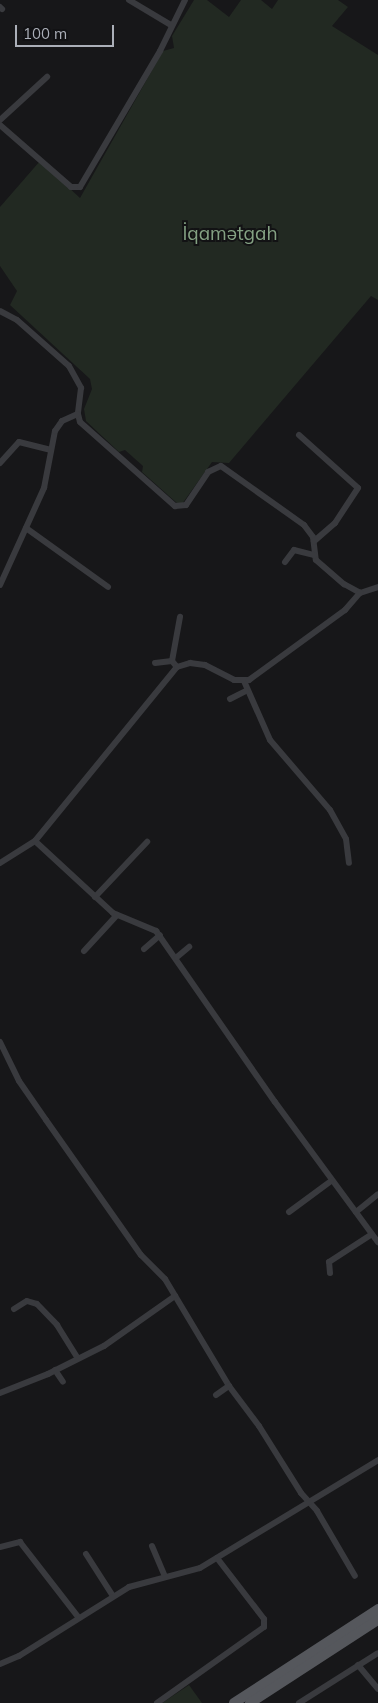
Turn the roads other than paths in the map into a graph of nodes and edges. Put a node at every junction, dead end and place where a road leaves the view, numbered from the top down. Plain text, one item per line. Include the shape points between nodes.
1 (129, 0) edge
2 (185, 0) edge
3 (171, 25) junction
4 (47, 77) dead end
5 (0, 120) edge
6 (0, 125) edge
7 (0, 311) edge
8 (78, 414) junction
9 (299, 435) dead end
10 (50, 450) junction
11 (0, 463) edge
12 (26, 528) junction
13 (314, 541) junction
14 (314, 555) junction
15 (285, 562) dead end
16 (0, 585) edge
17 (108, 587) dead end
18 (378, 587) edge
19 (360, 593) junction
20 (180, 617) dead end
21 (155, 663) dead end
22 (175, 664) junction
23 (244, 681) junction
24 (246, 691) junction
25 (230, 699) dead end
26 (36, 841) junction
27 (147, 842) dead end
28 (0, 854) edge
29 (1, 862) edge
30 (349, 863) dead end
31 (95, 897) junction
32 (117, 915) junction
33 (160, 936) junction
34 (189, 947) dead end
35 (144, 949) dead end
36 (84, 951) dead end
37 (177, 957) junction
38 (0, 1042) edge
39 (332, 1181) junction
40 (378, 1194) edge
41 (289, 1212) dead end
42 (356, 1212) junction
43 (372, 1234) junction
44 (378, 1242) edge
45 (330, 1273) dead end
46 (175, 1296) junction
47 (14, 1309) dead end
48 (77, 1357) junction
49 (55, 1370) junction
50 (63, 1382) dead end
51 (229, 1386) junction
52 (0, 1393) edge
53 (216, 1395) dead end
54 (378, 1460) edge
55 (309, 1502) junction
56 (152, 1546) dead end
57 (0, 1547) edge
58 (86, 1554) dead end
59 (217, 1558) junction
60 (165, 1576) junction
61 (355, 1576) dead end
62 (113, 1596) junction
63 (378, 1609) edge
64 (79, 1618) junction
65 (378, 1620) edge
66 (378, 1653) edge
67 (0, 1664) edge
68 (358, 1665) junction
69 (378, 1689) edge
70 (157, 1703) edge
71 (234, 1703) edge
72 (250, 1703) edge
73 (299, 1703) edge

1 - 3 street
2 - 3 street
3 - 6 street via 160,51 80,187 71,187
4 - 5 street
7 - 8 street via 17,320 73,371 81,393
8 - 10 street via 58,425
8 - 13 street via 80,422 94,436 175,506 186,505 208,472 221,466 304,525
9 - 13 street via 358,488 335,523
10 - 11 street via 19,442
10 - 12 street via 47,478
12 - 16 street
12 - 17 street
13 - 14 street
14 - 15 street via 294,550
14 - 19 street via 323,568
18 - 19 street
19 - 23 street via 345,610 294,649
20 - 22 street
21 - 22 street
22 - 23 street via 205,665 234,680
22 - 26 street
23 - 24 street
24 - 25 street
24 - 30 street via 270,740 330,810 346,839
26 - 29 street
26 - 31 street
27 - 31 street
28 - 29 street
31 - 32 street
32 - 33 street via 148,925
32 - 36 street
33 - 35 street
33 - 37 street
34 - 37 street
37 - 39 street
38 - 46 street via 30,1097 141,1255 162,1275
39 - 41 street
39 - 42 street
40 - 42 street
42 - 43 street
43 - 44 street
43 - 45 street via 329,1262
46 - 48 street via 104,1346
46 - 51 street
47 - 48 street via 27,1301 37,1304 57,1325
48 - 49 street
49 - 50 street
49 - 52 street
51 - 53 street
51 - 55 street
54 - 55 street
55 - 59 street
55 - 61 street
56 - 60 street
57 - 64 street via 20,1542
58 - 62 street
59 - 60 street via 193,1571
59 - 70 street via 264,1619 264,1627
60 - 62 street via 143,1580
62 - 64 street
63 - 71 main road
64 - 67 street
65 - 72 main road
66 - 68 street
68 - 69 street
68 - 73 street

